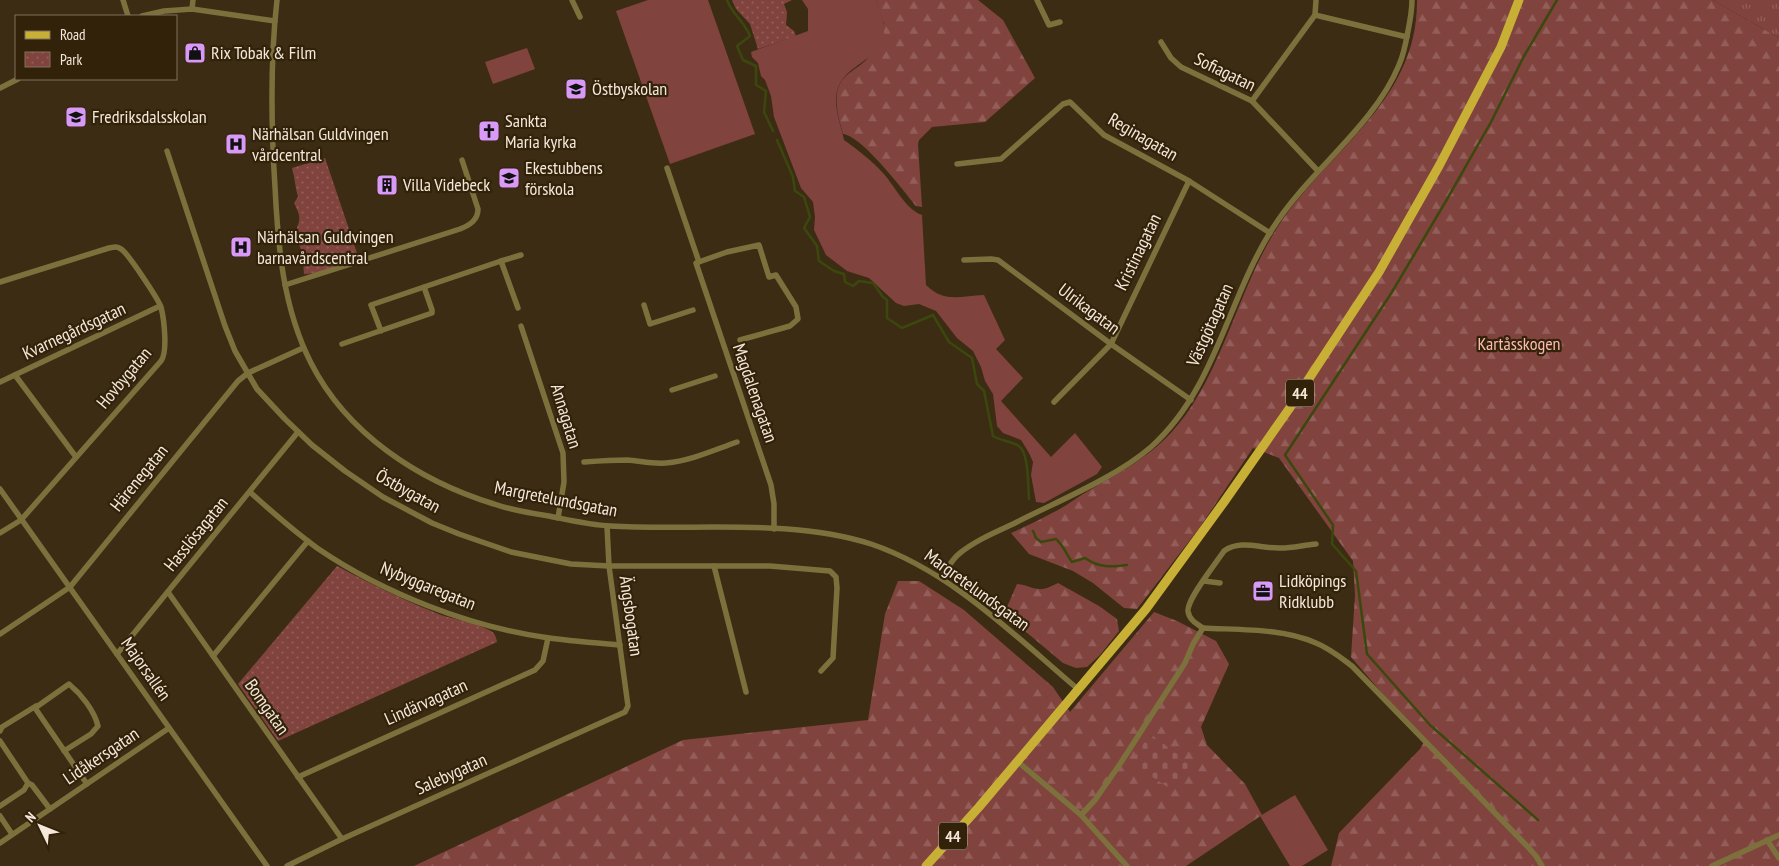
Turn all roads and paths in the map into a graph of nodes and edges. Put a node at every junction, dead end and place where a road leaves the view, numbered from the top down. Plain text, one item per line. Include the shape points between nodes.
1 (123, 0) edge
2 (193, 0) edge
3 (277, 0) edge
4 (572, 0) edge
5 (1037, 0) edge
6 (1316, 0) edge
7 (1412, 0) edge
8 (1519, 0) edge
9 (192, 9) junction
10 (128, 15) edge
11 (146, 15) edge
12 (1316, 15) junction
13 (580, 17) dead end
14 (275, 20) junction
15 (1060, 22) dead end
16 (1407, 37) junction
17 (1161, 42) dead end
18 (16, 80) edge
19 (0, 88) edge
20 (1252, 101) junction
21 (167, 150) dead end
22 (462, 160) dead end
23 (957, 164) dead end
24 (667, 168) dead end
25 (1318, 172) junction
26 (1189, 181) junction
27 (1270, 233) junction
28 (522, 255) dead end
29 (964, 260) dead end
30 (501, 262) junction
31 (699, 262) junction
32 (0, 282) edge
33 (285, 285) junction
34 (424, 287) junction
35 (644, 305) dead end
36 (160, 306) junction
37 (518, 308) dead end
38 (693, 310) dead end
39 (521, 326) dead end
40 (381, 331) junction
41 (740, 340) dead end
42 (342, 344) dead end
43 (1111, 344) junction
44 (303, 348) junction
45 (248, 373) junction
46 (15, 375) junction
47 (715, 376) dead end
48 (0, 382) edge
49 (672, 390) dead end
50 (1191, 400) junction
51 (1054, 402) dead end
52 (298, 432) junction
53 (737, 442) dead end
54 (76, 457) junction
55 (584, 462) dead end
56 (0, 489) edge
57 (250, 492) junction
58 (558, 518) junction
59 (21, 520) junction
60 (607, 526) junction
61 (774, 529) junction
62 (0, 533) edge
63 (308, 541) junction
64 (1316, 544) dead end
65 (609, 566) junction
66 (714, 566) junction
67 (941, 578) junction
68 (1204, 581) junction
69 (1220, 583) dead end
70 (70, 587) junction
71 (168, 592) junction
72 (1203, 628) junction
73 (0, 634) edge
74 (548, 638) junction
75 (620, 645) junction
76 (117, 654) junction
77 (213, 656) junction
78 (821, 671) dead end
79 (1079, 690) junction
80 (746, 692) dead end
81 (36, 706) junction
82 (627, 709) joint
83 (169, 728) junction
84 (0, 730) edge
85 (0, 741) edge
86 (64, 751) junction
87 (1017, 761) junction
88 (298, 777) junction
89 (28, 783) junction
90 (87, 784) junction
91 (0, 806) edge
92 (50, 809) junction
93 (1081, 815) junction
94 (0, 816) edge
95 (12, 834) junction
96 (1779, 835) edge
97 (342, 839) junction
98 (1767, 840) junction
99 (0, 842) edge
100 (1779, 858) edge
101 (267, 866) edge
102 (287, 866) edge
103 (926, 866) edge
104 (1126, 866) edge
105 (1542, 866) edge
106 (1712, 866) edge

1 - 10 street
2 - 9 street
3 - 14 street, Margretelundsgatan
4 - 13 street
5 - 15 street via 1049,25
6 - 12 street
7 - 16 street, Västgötagatan
8 - 79 main road, 44 via 1501,47 1379,272 1290,409 1202,533 1146,609
9 - 11 street
9 - 14 street
12 - 16 street
12 - 20 street
14 - 33 street, Margretelundsgatan via 272,131 278,239
16 - 25 street, Västgötagatan via 1400,64 1386,90
17 - 20 street, Sofiagatan via 1181,67
18 - 19 street
20 - 25 street, Sofiagatan
21 - 45 street, Östbygatan via 225,326
22 - 33 street via 478,209 472,223
23 - 26 street, Reginagatan via 1001,159 1063,104 1070,102 1104,135
24 - 31 street
25 - 27 street, Västgötagatan
26 - 27 street, Reginagatan
26 - 43 street, Kristinagatan
27 - 50 street, Västgötagatan
28 - 30 street
29 - 43 street, Ulrikagatan via 998,260
30 - 34 street
30 - 37 street
31 - 41 street via 759,245 770,277 776,275 796,308 798,319 790,326
31 - 61 street, Magdalenagatan via 696,263 697,269 771,485
32 - 36 street, Hovbygatan via 117,247 125,252
33 - 44 street, Margretelundsgatan
34 - 40 street via 432,313
34 - 40 street via 371,305
35 - 38 street via 650,324
36 - 46 street, Kvarnegårdsgatan
36 - 54 street, Hovbygatan via 163,359
39 - 58 street, Annagatan via 563,453 564,482
40 - 42 street
43 - 50 street, Ulrikagatan
43 - 51 street, Kristinagatan
44 - 45 street, Härenegatan
44 - 58 street, Margretelundsgatan via 319,379 340,408 397,458 459,492 494,504
45 - 52 street, Östbygatan via 266,399
45 - 70 street, Härenegatan via 234,385
46 - 48 street, Kvarnegårdsgatan
46 - 54 street
47 - 49 street
50 - 67 street, Västgötagatan via 1158,440 1130,463 981,539 960,553
52 - 57 street, Hasslösagatan
52 - 65 street, Östbygatan via 363,484 432,523 511,552 571,564
53 - 55 street via 672,462
54 - 59 street, Hovbygatan
56 - 59 street, Majorsallén
57 - 63 street, Nybyggaregatan
57 - 71 street, Hasslösagatan
58 - 60 street, Margretelundsgatan
59 - 62 street, Hovbygatan
59 - 70 street, Majorsallén
60 - 61 street, Margretelundsgatan
60 - 65 street, Ängsbogatan
61 - 67 street, Margretelundsgatan via 817,531 852,538 911,560
63 - 74 street, Nybyggaregatan via 366,577 420,602 481,624
63 - 77 street
64 - 68 street via 1281,548 1231,546
65 - 66 street, Östbygatan
65 - 75 street, Ängsbogatan
66 - 78 street, Östbygatan via 770,566 834,574 837,582 833,658
66 - 80 street
67 - 79 street, Margretelundsgatan via 997,620
68 - 69 street
68 - 72 street via 1190,600 1188,610 1194,622
70 - 73 street, Härenegatan
70 - 76 street, Majorsallén
71 - 76 street, Hasslösagatan
71 - 77 street, Bomgatan
72 - 93 street via 1185,663 1130,748
72 - 105 street via 1253,630 1290,636 1315,642 1333,652 1381,694 1532,851
74 - 75 street, Nybyggaregatan
74 - 88 street, Lindärvagatan via 543,661 535,670
75 - 82 street, Ängsbogatan
76 - 83 street, Majorsallén
77 - 88 street, Bomgatan
79 - 87 main road, 44
81 - 84 street
81 - 86 street
81 - 86 street via 69,684 80,694 97,721 98,726 91,734
82 - 97 street, Salebygatan
83 - 90 street, Lidåkersgatan
83 - 101 street, Majorsallén
85 - 89 street
86 - 90 street
87 - 93 street
87 - 103 main road, 44
88 - 97 street, Bomgatan
89 - 91 street via 24,790
89 - 92 street
90 - 92 street, Lidåkersgatan
92 - 95 street, Lidåkersgatan
93 - 104 street
94 - 95 street
95 - 99 street, Lidåkersgatan
96 - 98 street
97 - 102 street, Salebygatan
98 - 100 street
98 - 106 street

